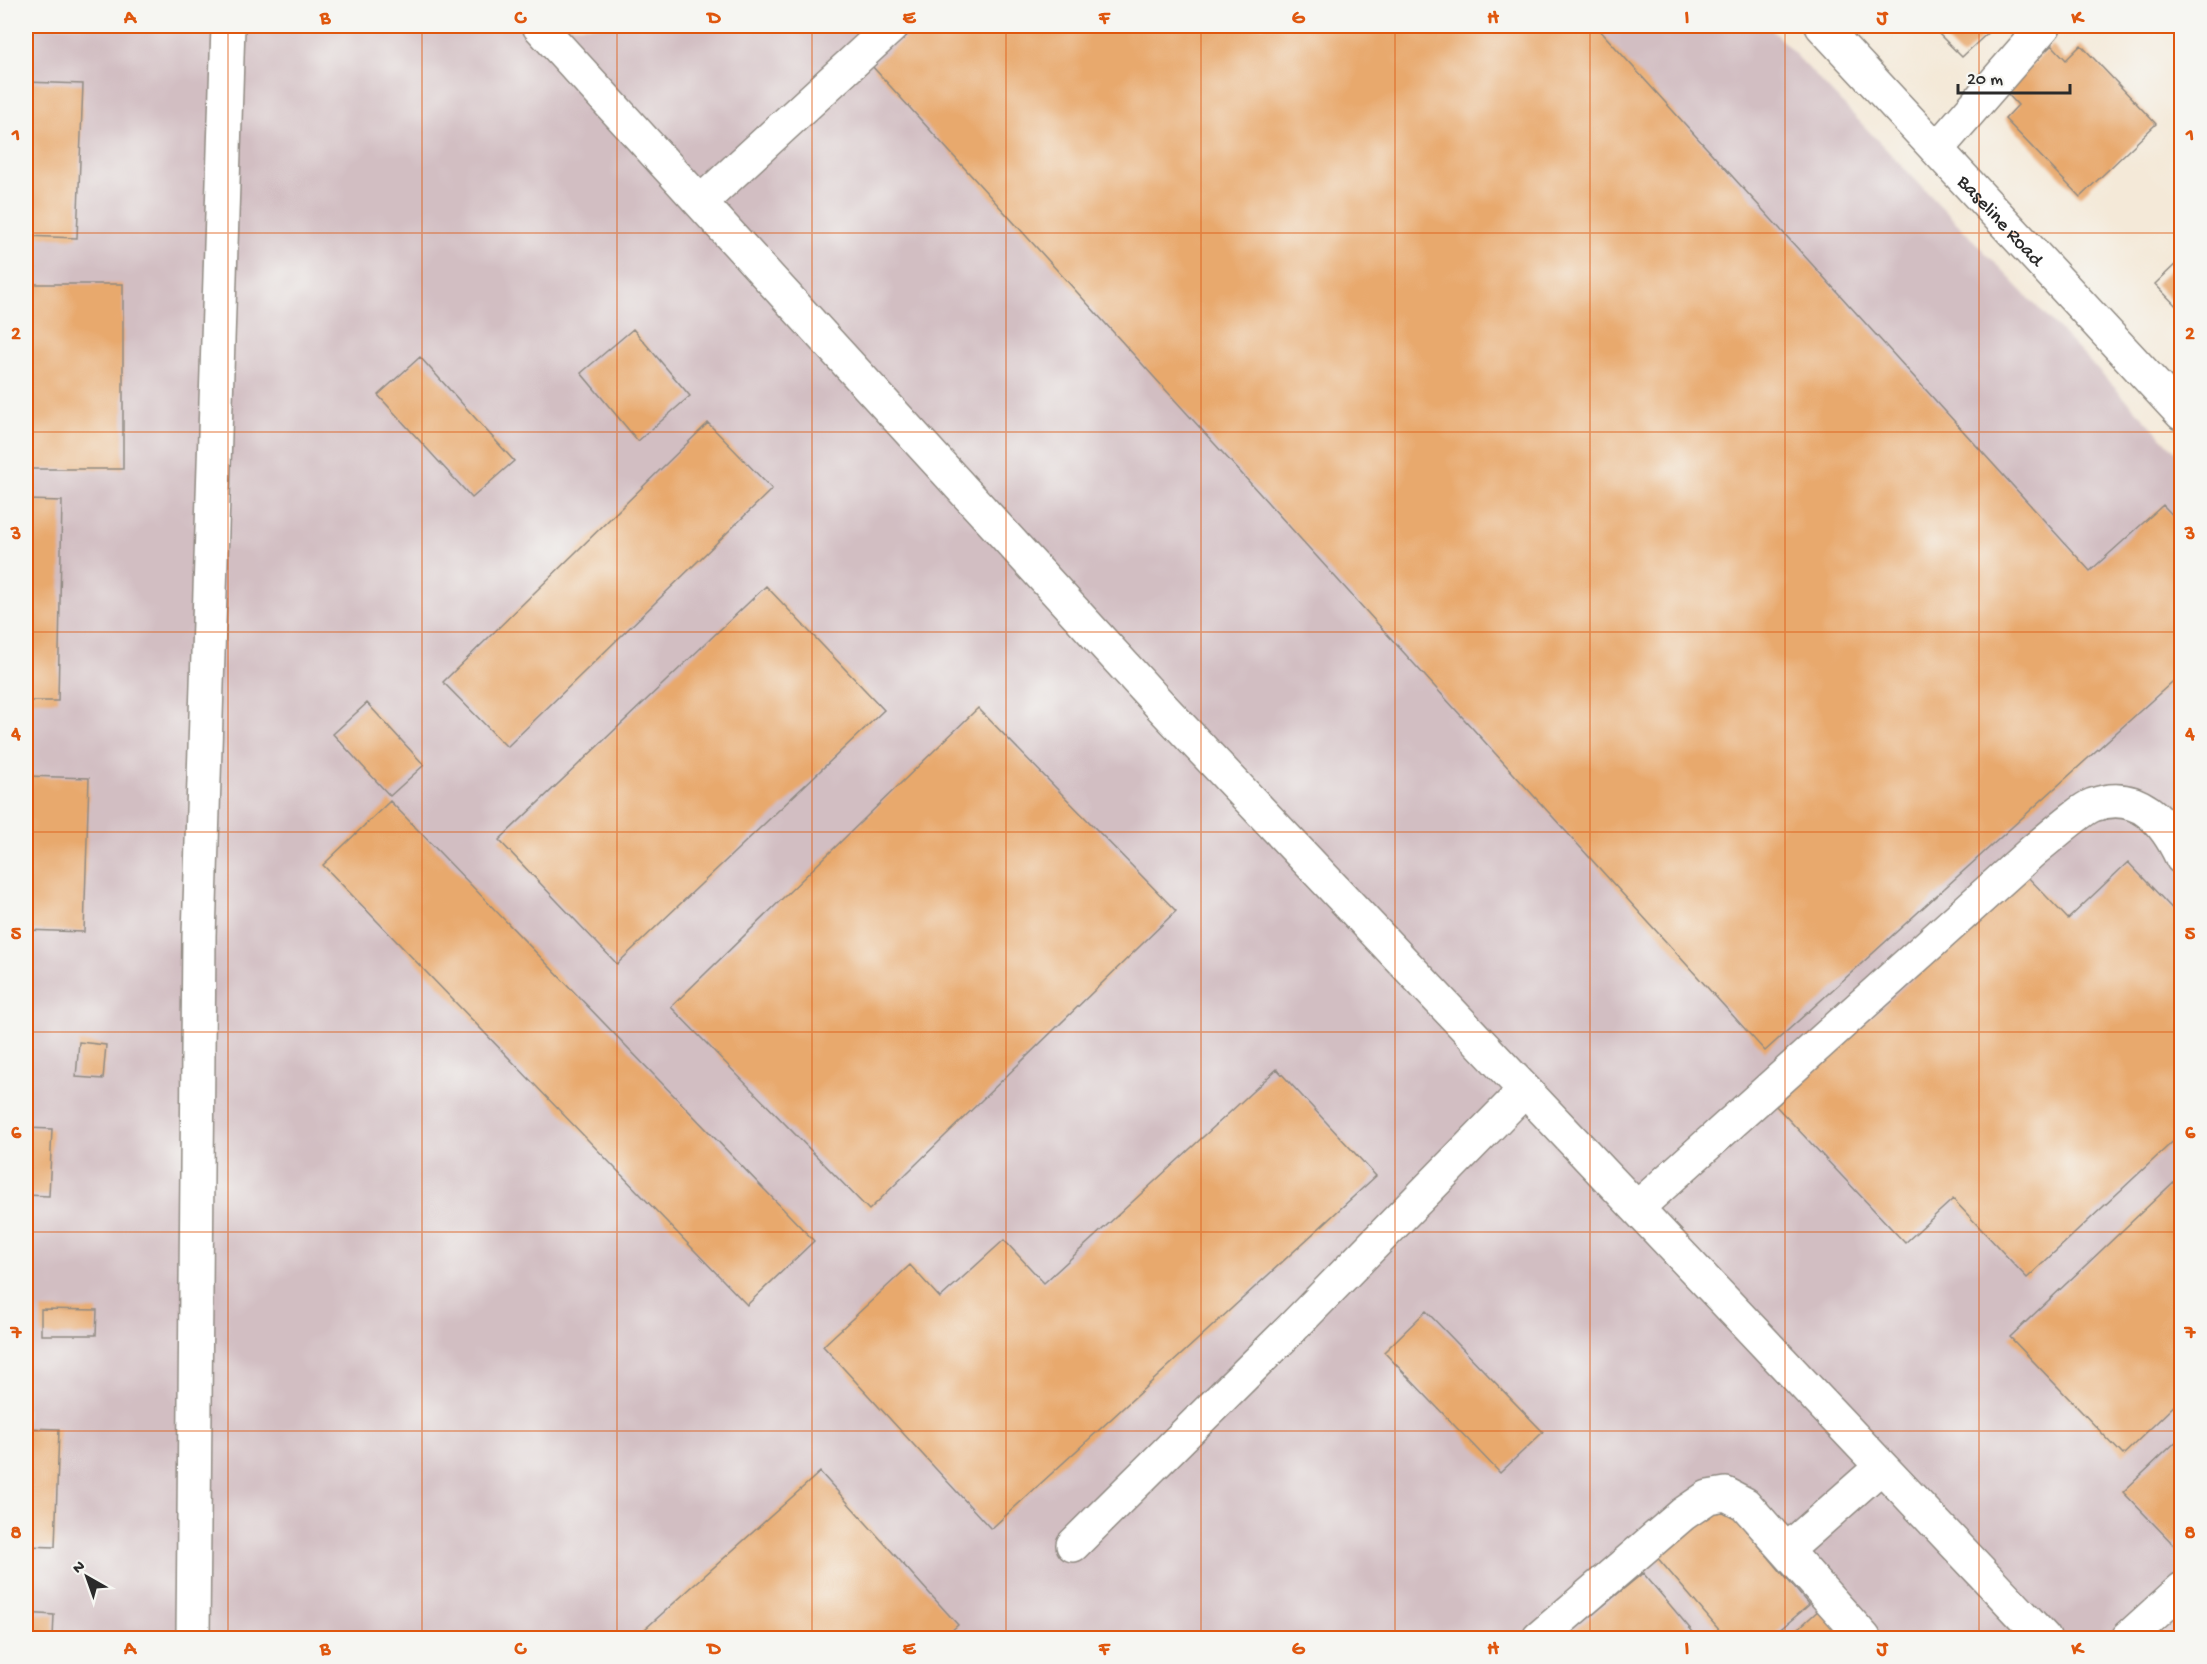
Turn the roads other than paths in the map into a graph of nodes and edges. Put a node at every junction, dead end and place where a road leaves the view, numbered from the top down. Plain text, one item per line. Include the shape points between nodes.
1 (228, 26) edge
2 (539, 26) edge
3 (892, 26) edge
4 (1822, 26) edge
5 (2044, 26) edge
6 (1936, 149) junction
7 (701, 202) junction
8 (2181, 414) edge
9 (2181, 858) edge
10 (1525, 1090) junction
11 (1637, 1208) junction
12 (1881, 1467) junction
13 (1073, 1545) dead end
14 (1787, 1550) junction
15 (2181, 1589) edge
16 (193, 1638) edge
17 (1539, 1638) edge
18 (1864, 1638) edge
19 (2044, 1638) edge
20 (2128, 1638) edge

1 - 16 street via 199,936
2 - 7 street
3 - 7 street
4 - 6 street, Baseline Road
5 - 6 street
6 - 8 street, Baseline Road
7 - 10 street via 1160,705
9 - 11 street via 2173,839 2149,810 2122,800 2092,805 2034,850
10 - 11 street
10 - 13 street
11 - 12 street
12 - 14 street
12 - 19 street
14 - 17 street via 1745,1504 1726,1494 1708,1497
14 - 18 street
15 - 20 street

